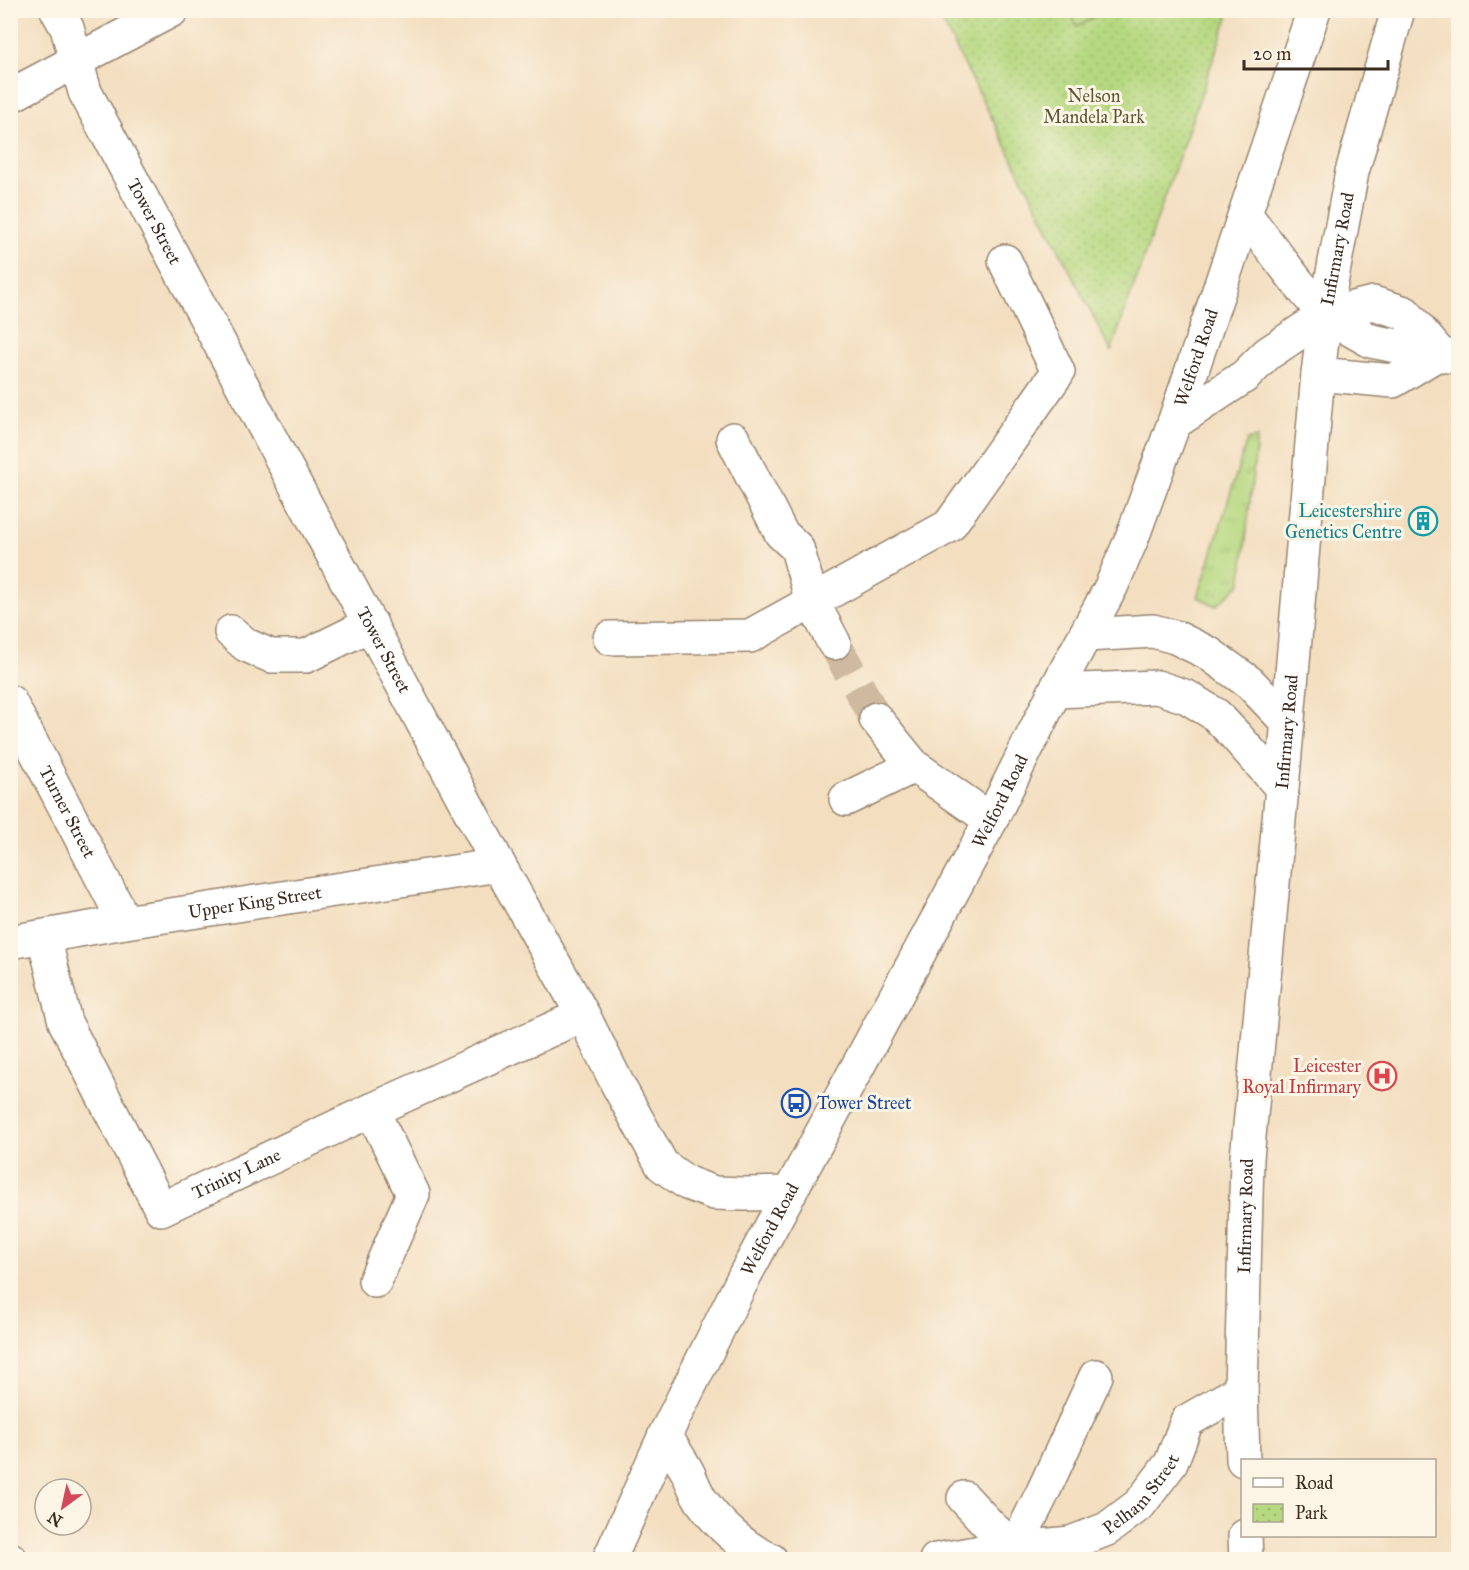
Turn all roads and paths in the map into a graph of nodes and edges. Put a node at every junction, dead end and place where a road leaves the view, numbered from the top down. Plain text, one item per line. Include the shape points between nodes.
1 (57, 10) edge
2 (172, 10) edge
3 (1314, 10) edge
4 (1398, 10) edge
5 (76, 62) junction
6 (10, 96) edge
7 (1245, 214) junction
8 (1005, 261) dead end
9 (1325, 315) junction
10 (1449, 356) edge
11 (1318, 374) junction
12 (1174, 423) junction
13 (733, 439) dead end
14 (812, 601) junction
15 (371, 624) junction
16 (231, 632) dead end
17 (1086, 634) junction
18 (610, 638) dead end
19 (834, 643) tunnel mouth
20 (1055, 691) junction
21 (10, 702) edge
22 (876, 719) tunnel mouth
23 (1288, 723) junction
24 (914, 766) junction
25 (1282, 788) junction
26 (846, 799) dead end
27 (991, 820) junction
28 (499, 865) junction
29 (125, 922) junction
30 (44, 937) junction
31 (10, 942) edge
32 (583, 1016) junction
33 (372, 1110) junction
34 (790, 1193) junction
35 (375, 1281) dead end
36 (1096, 1376) dead end
37 (1241, 1390) junction
38 (665, 1435) junction
39 (1243, 1459) edge
40 (964, 1498) dead end
41 (1245, 1537) edge
42 (1015, 1548) junction
43 (609, 1560) edge
44 (771, 1560) edge
45 (936, 1560) edge
46 (1246, 1560) edge

1 - 5 street, Tower Street
2 - 5 street
3 - 7 street, Welford Road
4 - 9 street, Infirmary Road via 1352,172
5 - 6 street
5 - 15 street, Tower Street via 85,92
7 - 9 street
7 - 12 street, Welford Road
8 - 14 street via 1058,372 949,526
9 - 10 street via 1371,341
9 - 11 street, Infirmary Road
9 - 12 street via 1267,354 1245,376
10 - 11 street via 1393,381
11 - 23 street, Infirmary Road
12 - 17 street, Welford Road via 1132,538
13 - 14 street via 781,533 797,548
14 - 18 street via 750,636
14 - 19 street
15 - 16 street via 306,656 271,656 246,645
15 - 28 street, Tower Street
17 - 20 street, Welford Road
17 - 23 street via 1153,631 1175,637 1209,653 1250,683
20 - 25 street via 1157,687 1187,697 1216,715
20 - 27 street, Welford Road
21 - 29 street, Turner Street
22 - 24 street
23 - 25 street, Infirmary Road
24 - 26 street
24 - 27 street
25 - 37 street, Infirmary Road via 1247,1158
27 - 34 street, Welford Road
28 - 29 street, Upper King Street
28 - 32 street, Tower Street
29 - 30 street, Upper King Street
30 - 31 street, Upper King Street
30 - 33 street, Trinity Lane via 64,1022 161,1209
32 - 33 street, Trinity Lane
32 - 34 street, Tower Street via 662,1165 687,1183 714,1193
33 - 35 street via 413,1194
34 - 38 street, Welford Road
36 - 42 street
37 - 39 street, Infirmary Road
37 - 42 street, Pelham Street via 1187,1421 1170,1463 1140,1504 1107,1529 1071,1543
38 - 43 street, Welford Road
38 - 44 street via 701,1500 719,1522
40 - 42 street
41 - 46 street
42 - 45 street, Pelham Street

